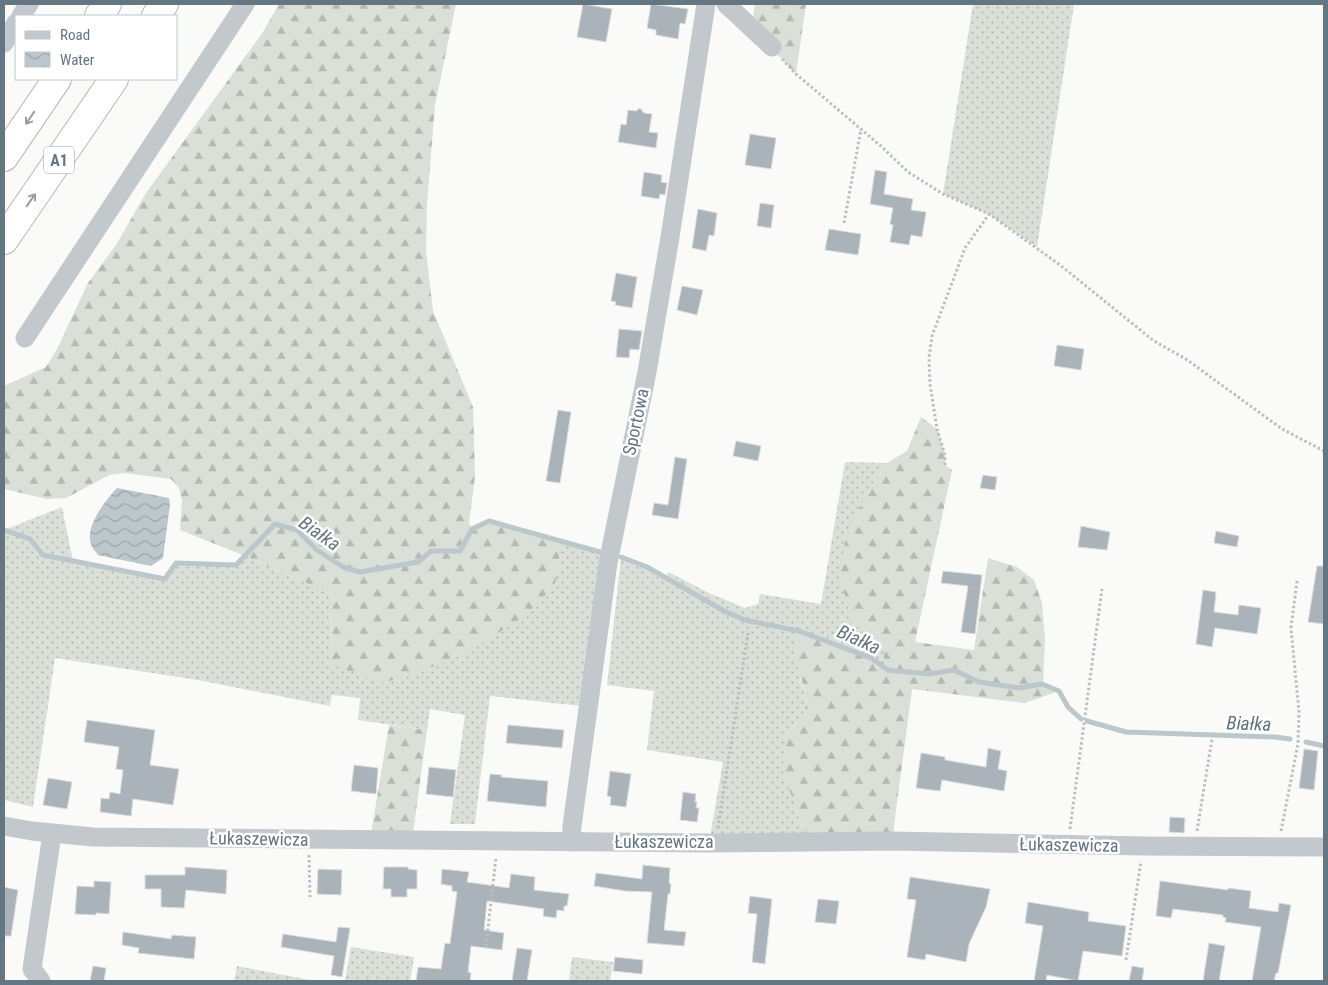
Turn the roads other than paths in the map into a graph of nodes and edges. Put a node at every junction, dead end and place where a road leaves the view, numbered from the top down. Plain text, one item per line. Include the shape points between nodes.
1 (29, 4) edge
2 (107, 4) edge
3 (164, 4) edge
4 (245, 4) edge
5 (706, 4) edge
6 (726, 4) edge
7 (22, 15) edge
8 (100, 15) edge
9 (155, 15) edge
10 (15, 25) edge
11 (4, 43) edge
12 (772, 47) road end
13 (56, 80) edge
14 (113, 80) edge
15 (4, 157) edge
16 (4, 240) edge
17 (25, 338) dead end
18 (4, 826) edge
19 (52, 834) junction
20 (571, 842) junction
21 (1324, 847) edge
22 (41, 981) edge

1 - 7 street
2 - 8 highway
3 - 9 highway
4 - 17 street
5 - 20 street, Sportowa via 650,353 608,563
6 - 12 street
10 - 11 street
13 -> 15 highway
16 -> 14 highway, A1
18 - 19 street, Łukaszewicza
19 - 20 street, Łukaszewicza
19 - 22 street via 32,970
20 - 21 street, Łukaszewicza

